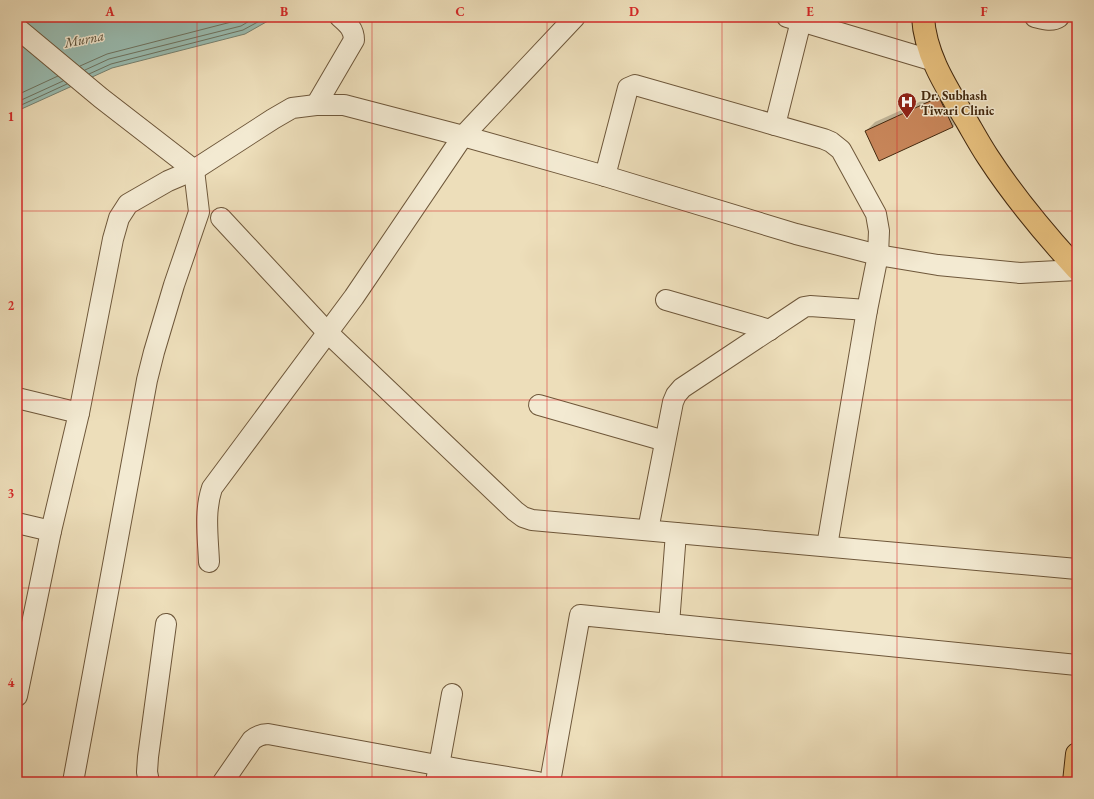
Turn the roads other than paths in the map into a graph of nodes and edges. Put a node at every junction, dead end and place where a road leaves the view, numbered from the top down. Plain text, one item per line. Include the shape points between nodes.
1 (340, 17) edge
2 (574, 17) edge
3 (923, 17) edge
4 (1035, 17) edge
5 (1059, 17) edge
6 (794, 19) edge
7 (17, 28) edge
8 (934, 61) junction
9 (316, 104) junction
10 (775, 125) junction
11 (463, 136) junction
12 (194, 170) junction
13 (605, 176) junction
14 (221, 218) dead end
15 (878, 255) junction
16 (1077, 269) edge
17 (666, 300) dead end
18 (867, 310) junction
19 (770, 330) junction
20 (327, 332) junction
21 (17, 398) edge
22 (539, 405) dead end
23 (79, 413) junction
24 (665, 441) junction
25 (17, 523) edge
26 (648, 530) junction
27 (51, 531) junction
28 (676, 533) junction
29 (828, 546) junction
30 (209, 562) dead end
31 (1077, 569) edge
32 (166, 624) dead end
33 (669, 624) junction
34 (22, 646) edge
35 (1077, 665) edge
36 (452, 694) dead end
37 (17, 696) edge
38 (1077, 754) edge
39 (437, 774) edge
40 (73, 782) edge
41 (149, 782) edge
42 (223, 782) edge
43 (538, 782) edge
44 (550, 782) edge
45 (1074, 782) edge

1 - 9 street via 352,29 354,40
2 - 11 street
3 - 8 main road via 924,32
4 - 5 street via 1047,20
6 - 8 street
6 - 10 street
7 - 12 street via 101,98
8 - 16 main road via 949,92 987,156 1046,236
9 - 11 street via 344,105
9 - 12 street via 292,108
10 - 13 street via 635,85 631,86 628,88
10 - 15 street via 824,138 841,150 876,214 879,231
11 - 13 street
11 - 20 street
12 - 23 street via 168,181 128,204 119,218
12 - 40 street via 198,212 147,380
13 - 15 street via 796,234
14 - 20 street
15 - 16 street via 938,265 1020,273
15 - 18 street
17 - 19 street
18 - 19 street via 804,307
18 - 29 street
19 - 24 street via 682,388 673,402
20 - 26 street via 523,517 532,520
20 - 30 street via 212,488 207,510
21 - 23 street
22 - 24 street
23 - 27 street
24 - 26 street
25 - 27 street
26 - 28 street
27 - 34 street
28 - 29 street
28 - 33 street
29 - 31 street
32 - 41 street via 148,757
33 - 35 street
33 - 44 street via 580,615
34 - 37 street
36 - 39 street
38 - 45 main road
39 - 42 street via 262,734 252,740
39 - 43 street

